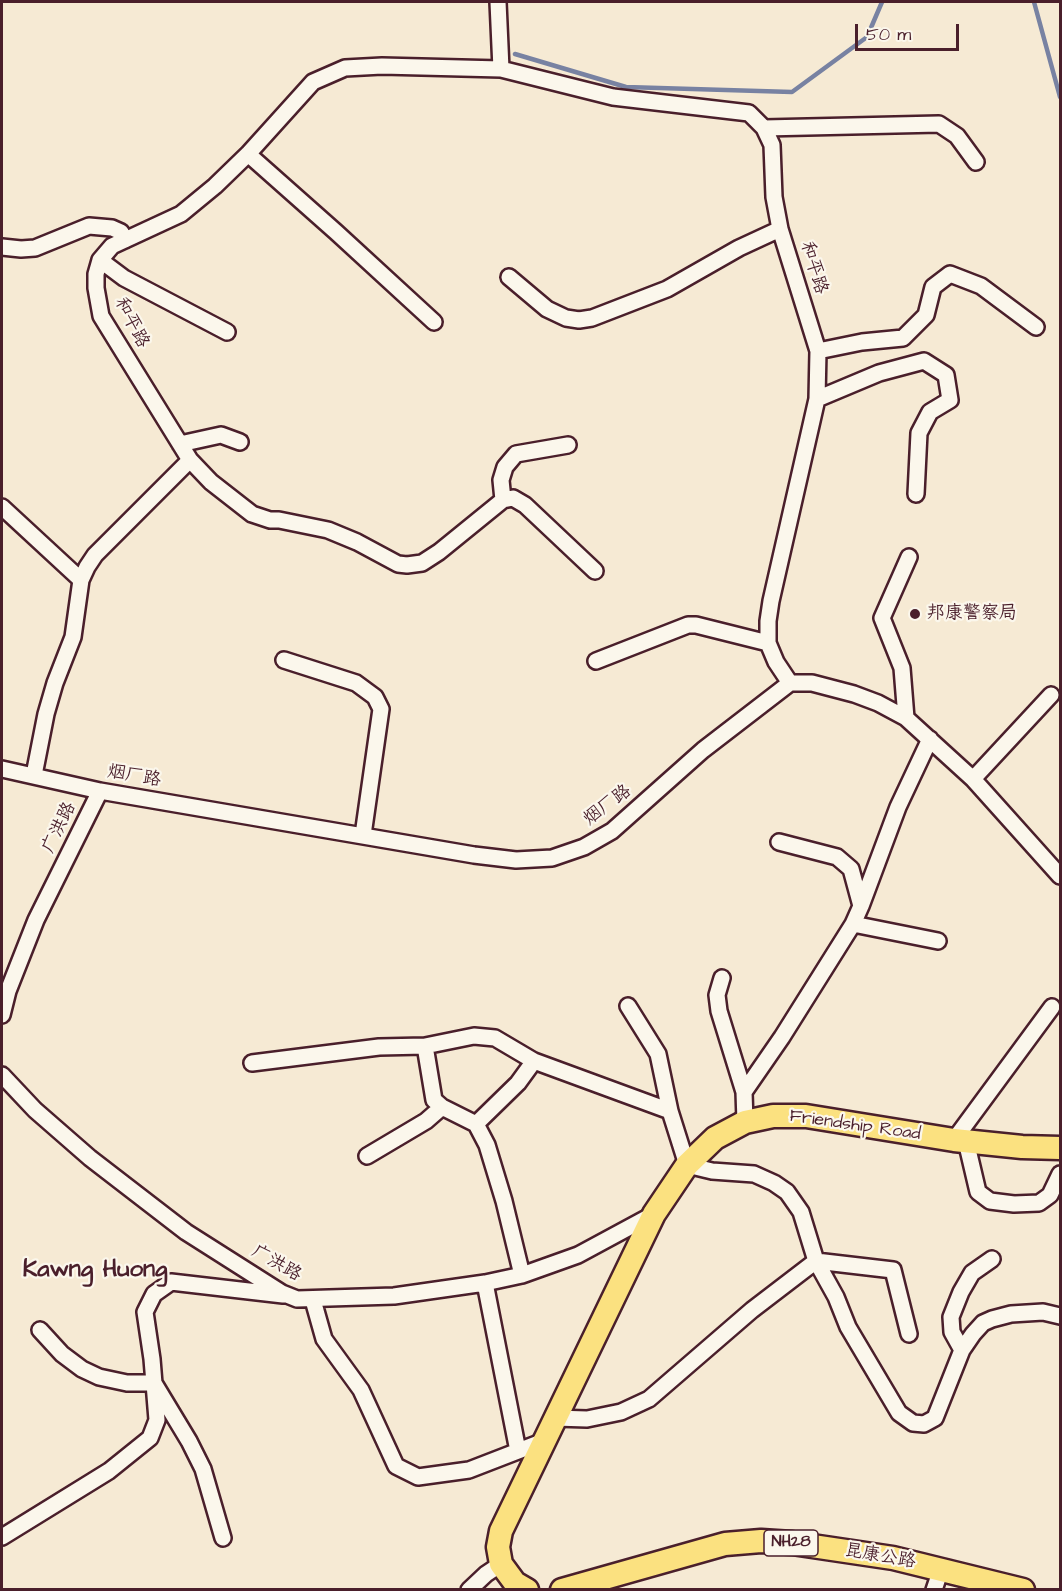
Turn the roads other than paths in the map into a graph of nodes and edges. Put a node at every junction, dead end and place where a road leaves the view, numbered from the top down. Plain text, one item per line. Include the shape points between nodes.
1 (498, 2) edge
2 (501, 69) junction
3 (764, 128) junction
4 (248, 154) junction
5 (976, 162) dead end
6 (780, 229) junction
7 (125, 240) junction
8 (2, 247) edge
9 (100, 260) junction
10 (509, 277) dead end
11 (434, 322) dead end
12 (1036, 327) dead end
13 (227, 332) dead end
14 (818, 351) junction
15 (817, 399) junction
16 (240, 442) dead end
17 (180, 444) junction
18 (568, 445) dead end
19 (190, 460) junction
20 (915, 494) dead end
21 (503, 500) junction
22 (2, 507) edge
23 (909, 557) dead end
24 (595, 571) dead end
25 (81, 580) junction
26 (768, 643) junction
27 (284, 660) dead end
28 (596, 661) dead end
29 (790, 683) junction
30 (1051, 695) dead end
31 (906, 718) junction
32 (930, 739) junction
33 (2, 769) edge
34 (34, 775) junction
35 (973, 779) junction
36 (100, 791) junction
37 (363, 835) junction
38 (779, 842) dead end
39 (1060, 876) edge
40 (861, 906) junction
41 (853, 924) junction
42 (938, 941) dead end
43 (722, 978) dead end
44 (628, 1006) dead end
45 (1052, 1007) dead end
46 (2, 1015) edge
47 (425, 1046) junction
48 (534, 1061) junction
49 (252, 1062) dead end
50 (2, 1075) edge
51 (744, 1092) junction
52 (442, 1107) junction
53 (670, 1111) junction
54 (746, 1122) junction
55 (476, 1124) junction
56 (960, 1141) junction
57 (1060, 1148) edge
58 (368, 1156) dead end
59 (687, 1165) junction
60 (1060, 1174) edge
61 (654, 1214) junction
62 (992, 1259) dead end
63 (816, 1261) junction
64 (522, 1275) junction
65 (485, 1283) junction
66 (289, 1296) junction
67 (313, 1300) junction
68 (1060, 1316) edge
69 (40, 1330) dead end
70 (909, 1334) dead end
71 (962, 1350) junction
72 (154, 1383) junction
73 (555, 1418) junction
74 (544, 1441) junction
75 (518, 1451) junction
76 (2, 1537) edge
77 (222, 1538) dead end
78 (501, 1564) junction
79 (938, 1579) edge
80 (469, 1590) edge
81 (526, 1590) edge
82 (562, 1590) edge
83 (1023, 1590) edge

1 - 2 street
2 - 3 street via 613,97 749,113
2 - 4 street via 345,68 313,82
3 - 5 street via 939,124 957,136
3 - 6 street, 和平路 via 772,145
4 - 7 street via 181,214
4 - 11 street
6 - 10 street via 738,248 668,289 592,318 566,318 547,309
6 - 14 street, 和平路
7 - 8 street via 121,232 112,228 89,226 35,248
7 - 9 street via 112,246
9 - 13 street via 124,278
9 - 17 street, 和平路 via 96,288 101,316
12 - 14 street via 981,286 950,274 933,287 926,315 903,338
14 - 15 street, 和平路
15 - 20 street via 879,373 924,361 946,375 950,400 930,412 919,433
15 - 26 street, 和平路 via 771,601
16 - 17 street via 221,435
17 - 19 street, 和平路
18 - 21 street via 516,454 505,467 501,480
19 - 21 street, 和平路 via 252,514 328,530 398,564 422,563
19 - 25 street via 95,555
21 - 24 street via 513,498 525,505
22 - 25 street
23 - 31 street via 882,618 902,668
25 - 34 street via 73,637 46,714
26 - 28 street via 688,625
26 - 29 street, 和平路
27 - 37 street via 356,683 375,697 381,708
29 - 31 street via 835,687
29 - 37 street, 烟厂路 via 703,750 612,831 584,847 552,858 516,860
30 - 35 street
31 - 32 street
32 - 35 street
32 - 40 street via 898,807
33 - 34 street, 烟厂路
34 - 36 street, 烟厂路
35 - 39 street
36 - 37 street, 烟厂路
36 - 46 street, 广洪路 via 36,920
38 - 40 street via 837,857 851,869
40 - 41 street
41 - 42 street
41 - 51 street
43 - 51 street via 717,995 719,1011
44 - 53 street via 658,1054
45 - 56 street
47 - 48 street via 474,1036 495,1038
47 - 49 street via 379,1047
47 - 52 street via 434,1100
48 - 53 street
48 - 55 street via 518,1083
50 - 66 street, 广洪路 via 90,1158 177,1225
51 - 54 street
52 - 55 street
52 - 58 street via 426,1122
53 - 59 street
54 - 56 highway, Friendship Road via 773,1116 806,1116
54 - 59 highway, Friendship Road via 715,1138
55 - 64 street via 487,1145
56 - 57 highway, Friendship Road
56 - 60 street via 978,1192 990,1200 1039,1203 1050,1194
59 - 61 highway, Friendship Road
59 - 63 street via 754,1174 787,1192 801,1212
61 - 64 street, 广洪路 via 578,1255
61 - 73 highway
62 - 71 street via 972,1273 951,1317 952,1332
63 - 70 street via 893,1270
63 - 71 street via 848,1327 899,1413 913,1423 924,1424 935,1418
63 - 73 street via 649,1399 621,1412 587,1419
64 - 65 street, 广洪路
65 - 67 street, 广洪路 via 394,1296
65 - 75 street
66 - 67 street, 广洪路
66 - 72 street via 171,1282 154,1294 146,1312
67 - 75 street via 324,1339 361,1390 396,1466 418,1477 469,1470
68 - 71 street via 1043,1312 992,1318 983,1323
69 - 72 street via 62,1354 99,1377 126,1383
72 - 76 street via 157,1420 150,1438 109,1472
72 - 77 street via 203,1469
73 - 74 highway
74 - 75 street
74 - 78 highway via 501,1531
78 - 80 street
78 - 81 highway via 515,1583
79 - 82 highway, 昆康公路 / NH28 via 860,1552 761,1541 725,1544
79 - 83 highway, 昆康公路 / NH28

